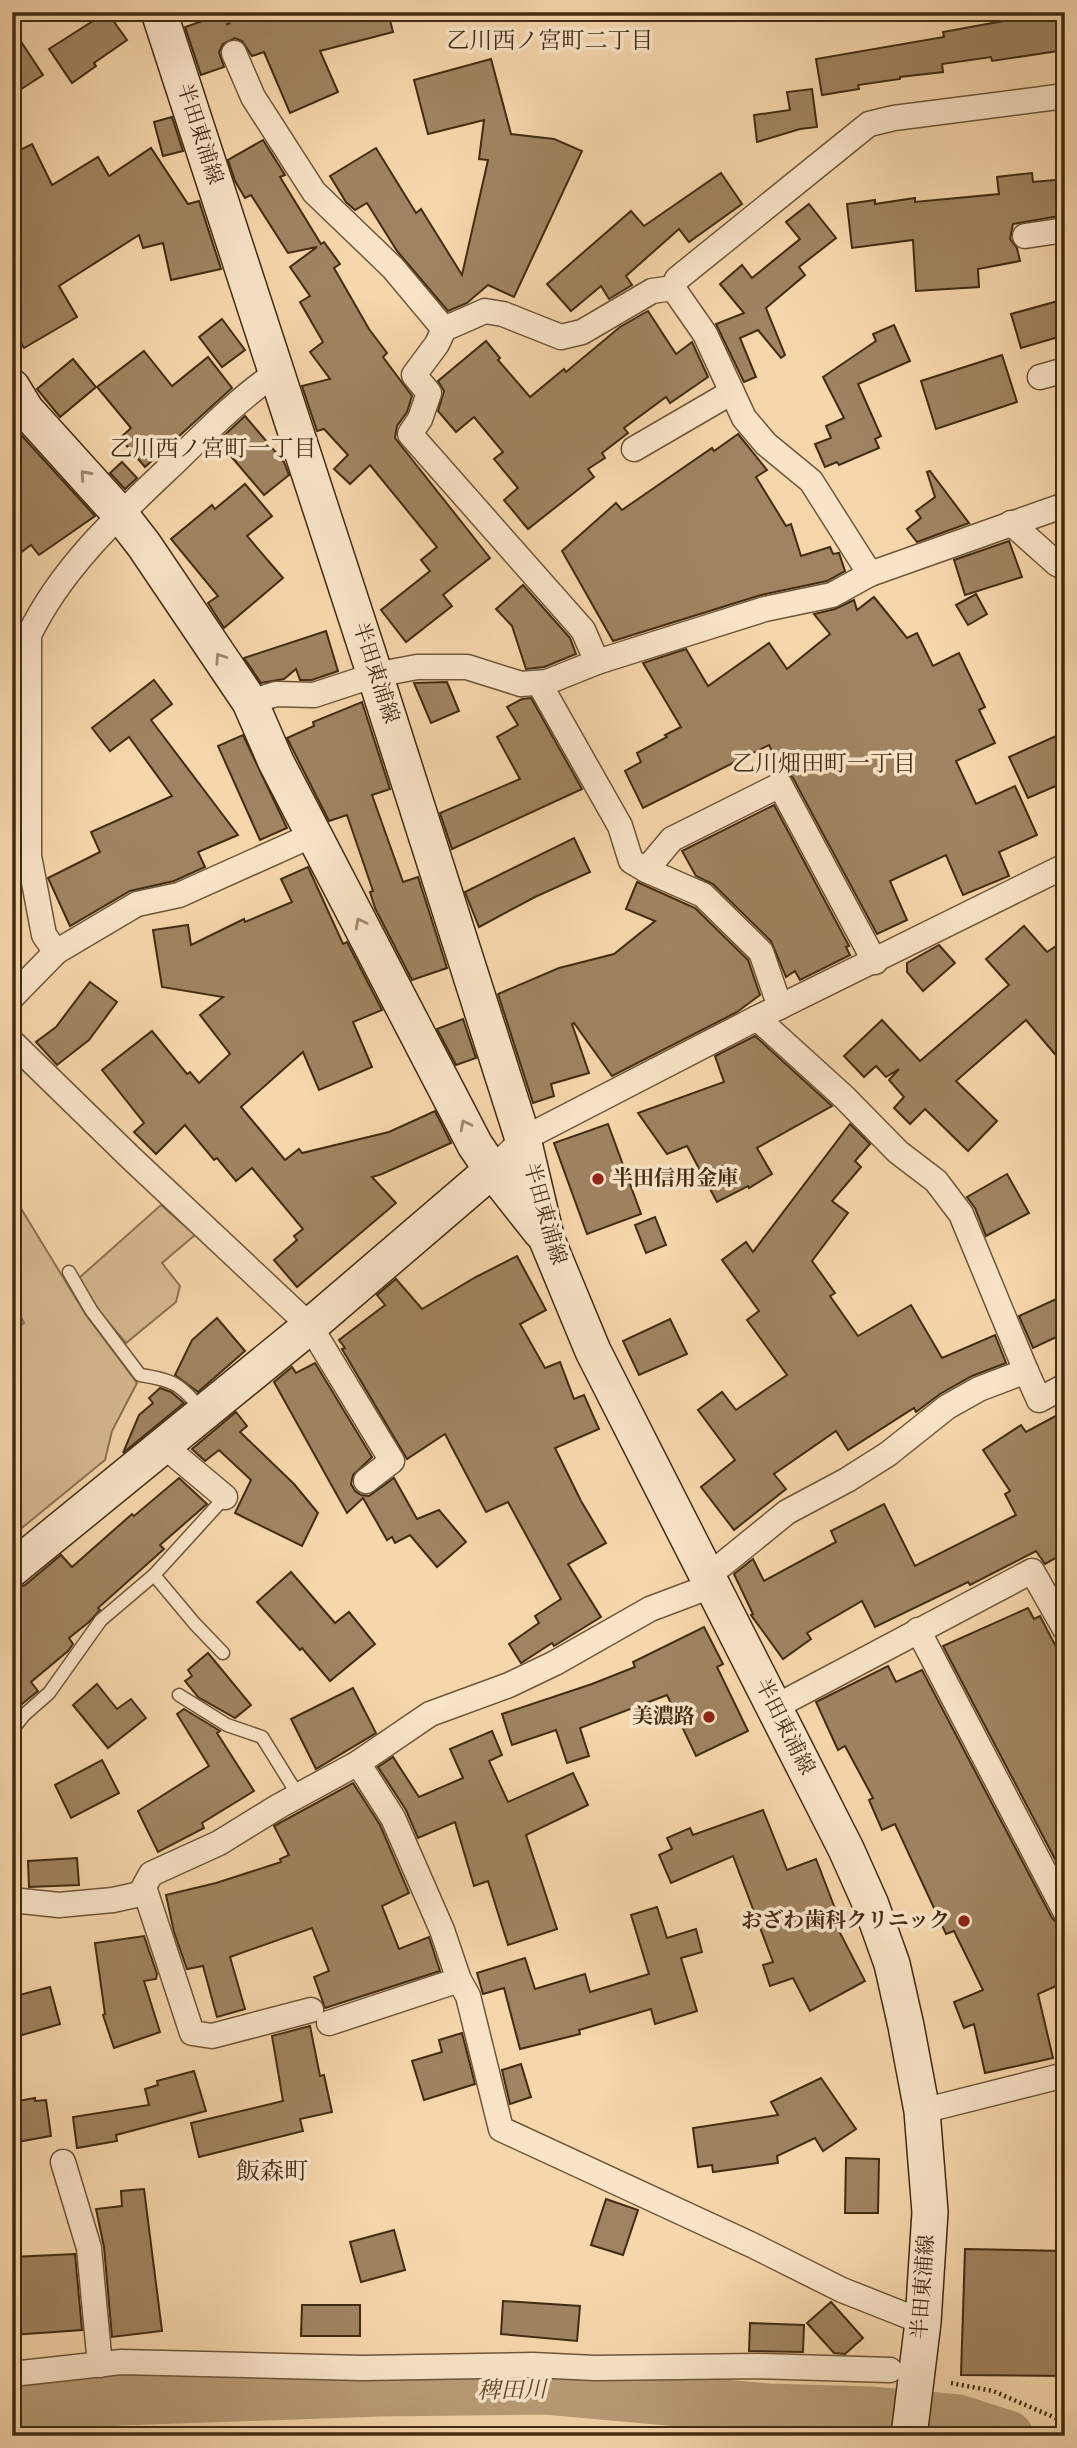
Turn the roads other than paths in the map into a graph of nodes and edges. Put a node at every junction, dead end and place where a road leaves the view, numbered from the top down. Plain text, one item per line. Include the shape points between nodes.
1 (159, 12) edge
2 (234, 53) dead end
3 (1065, 96) edge
4 (1065, 230) edge
5 (1025, 236) dead end
6 (673, 288) junction
7 (444, 328) junction
8 (1065, 370) edge
9 (276, 373) junction
10 (1040, 377) dead end
11 (12, 387) edge
12 (732, 392) junction
13 (634, 449) dead end
14 (1065, 505) edge
15 (120, 514) junction
16 (1011, 523) junction
17 (1065, 568) edge
18 (870, 574) junction
19 (597, 662) junction
20 (375, 675) junction
21 (539, 682) junction
22 (250, 702) junction
23 (20, 711) edge
24 (314, 835) junction
25 (1065, 866) edge
26 (646, 870) junction
27 (56, 953) junction
28 (875, 962) junction
29 (12, 997) edge
30 (780, 1007) junction
31 (757, 1018) junction
32 (12, 1042) edge
33 (523, 1139) junction
34 (492, 1170) junction
35 (547, 1240) junction
36 (69, 1272) dead end
37 (310, 1326) junction
38 (1026, 1371) junction
39 (1065, 1386) edge
40 (204, 1412) junction
41 (163, 1445) junction
42 (366, 1481) dead end
43 (225, 1497) joint
44 (12, 1569) edge
45 (153, 1574) junction
46 (709, 1582) junction
47 (1056, 1591) edge
48 (1065, 1629) edge
49 (918, 1630) junction
50 (223, 1653) dead end
51 (179, 1695) dead end
52 (775, 1707) junction
53 (12, 1730) edge
54 (358, 1763) junction
55 (298, 1795) junction
56 (144, 1887) junction
57 (12, 1899) edge
58 (1065, 1910) edge
59 (459, 1980) junction
60 (1065, 2075) edge
61 (922, 2111) junction
62 (63, 2162) dead end
63 (923, 2322) junction
64 (100, 2365) junction
65 (904, 2371) junction
66 (12, 2374) edge
67 (909, 2436) edge

1 - 9 main road, 半田東浦線
2 - 7 street via 253,97 314,192 393,268
3 - 6 street via 869,124 677,278
4 - 5 street
6 - 7 street via 652,291 582,332 561,337 485,311
6 - 12 street via 705,334
7 - 19 street via 414,375 429,393 410,434 583,630
8 - 10 street
9 - 15 street via 244,395
9 - 20 main road, 半田東浦線
15 -> 11 main road via 26,411
12 - 13 street
12 - 18 street via 744,418 766,444 811,481
14 - 16 street
22 -> 15 main road
15 - 23 street via 76,561 42,607 29,635
16 - 17 street
16 - 18 street
18 - 19 street via 832,595 765,609
19 - 21 street
20 - 21 street via 417,667 467,667 522,684
20 - 22 street via 314,695 276,694
20 - 33 main road, 半田東浦線
21 - 26 street via 620,826 631,861
22 - 24 main road
23 - 27 street via 29,856 44,934
24 - 27 street via 179,895 137,904
34 -> 24 main road
25 - 28 street
26 - 28 street via 673,839 780,785
26 - 30 street via 703,895 761,952
27 - 29 street
28 - 30 street
30 - 31 street
31 - 33 street
31 - 38 street via 898,1152 936,1181 961,1213
32 - 37 street
33 - 34 street
33 - 35 main road, 半田東浦線
34 - 35 main road
34 - 37 main road
35 - 46 main road, 半田東浦線 via 593,1351
36 - 40 lane via 91,1310 141,1375 181,1386
37 - 40 main road
37 - 42 street via 392,1461
38 - 39 street via 1039,1400
38 - 46 street via 947,1407 888,1454 787,1512
40 - 41 main road
41 - 43 street
41 - 44 main road
43 - 45 lane
45 - 50 lane
45 - 53 lane via 101,1620 49,1693
46 - 52 main road, 半田東浦線
46 - 54 street via 509,1685 430,1714
47 - 48 street
47 - 49 street via 1032,1571
49 - 52 street
49 - 58 street
51 - 55 lane via 227,1725 262,1737
52 - 61 main road, 半田東浦線 via 871,1905 892,1964
54 - 55 street
54 - 59 street via 393,1818
55 - 56 street via 219,1843 151,1874
56 - 57 street via 140,1894 113,1900 59,1905
56 - 59 street via 192,2033 212,2036 320,2016
59 - 63 street via 468,1996 501,2129 842,2290
60 - 61 street
61 - 63 main road, 半田東浦線 via 930,2212
62 - 64 street via 89,2248
63 - 65 main road, 半田東浦線
64 - 65 street via 758,2366
64 - 66 street
65 - 67 main road, 半田東浦線

